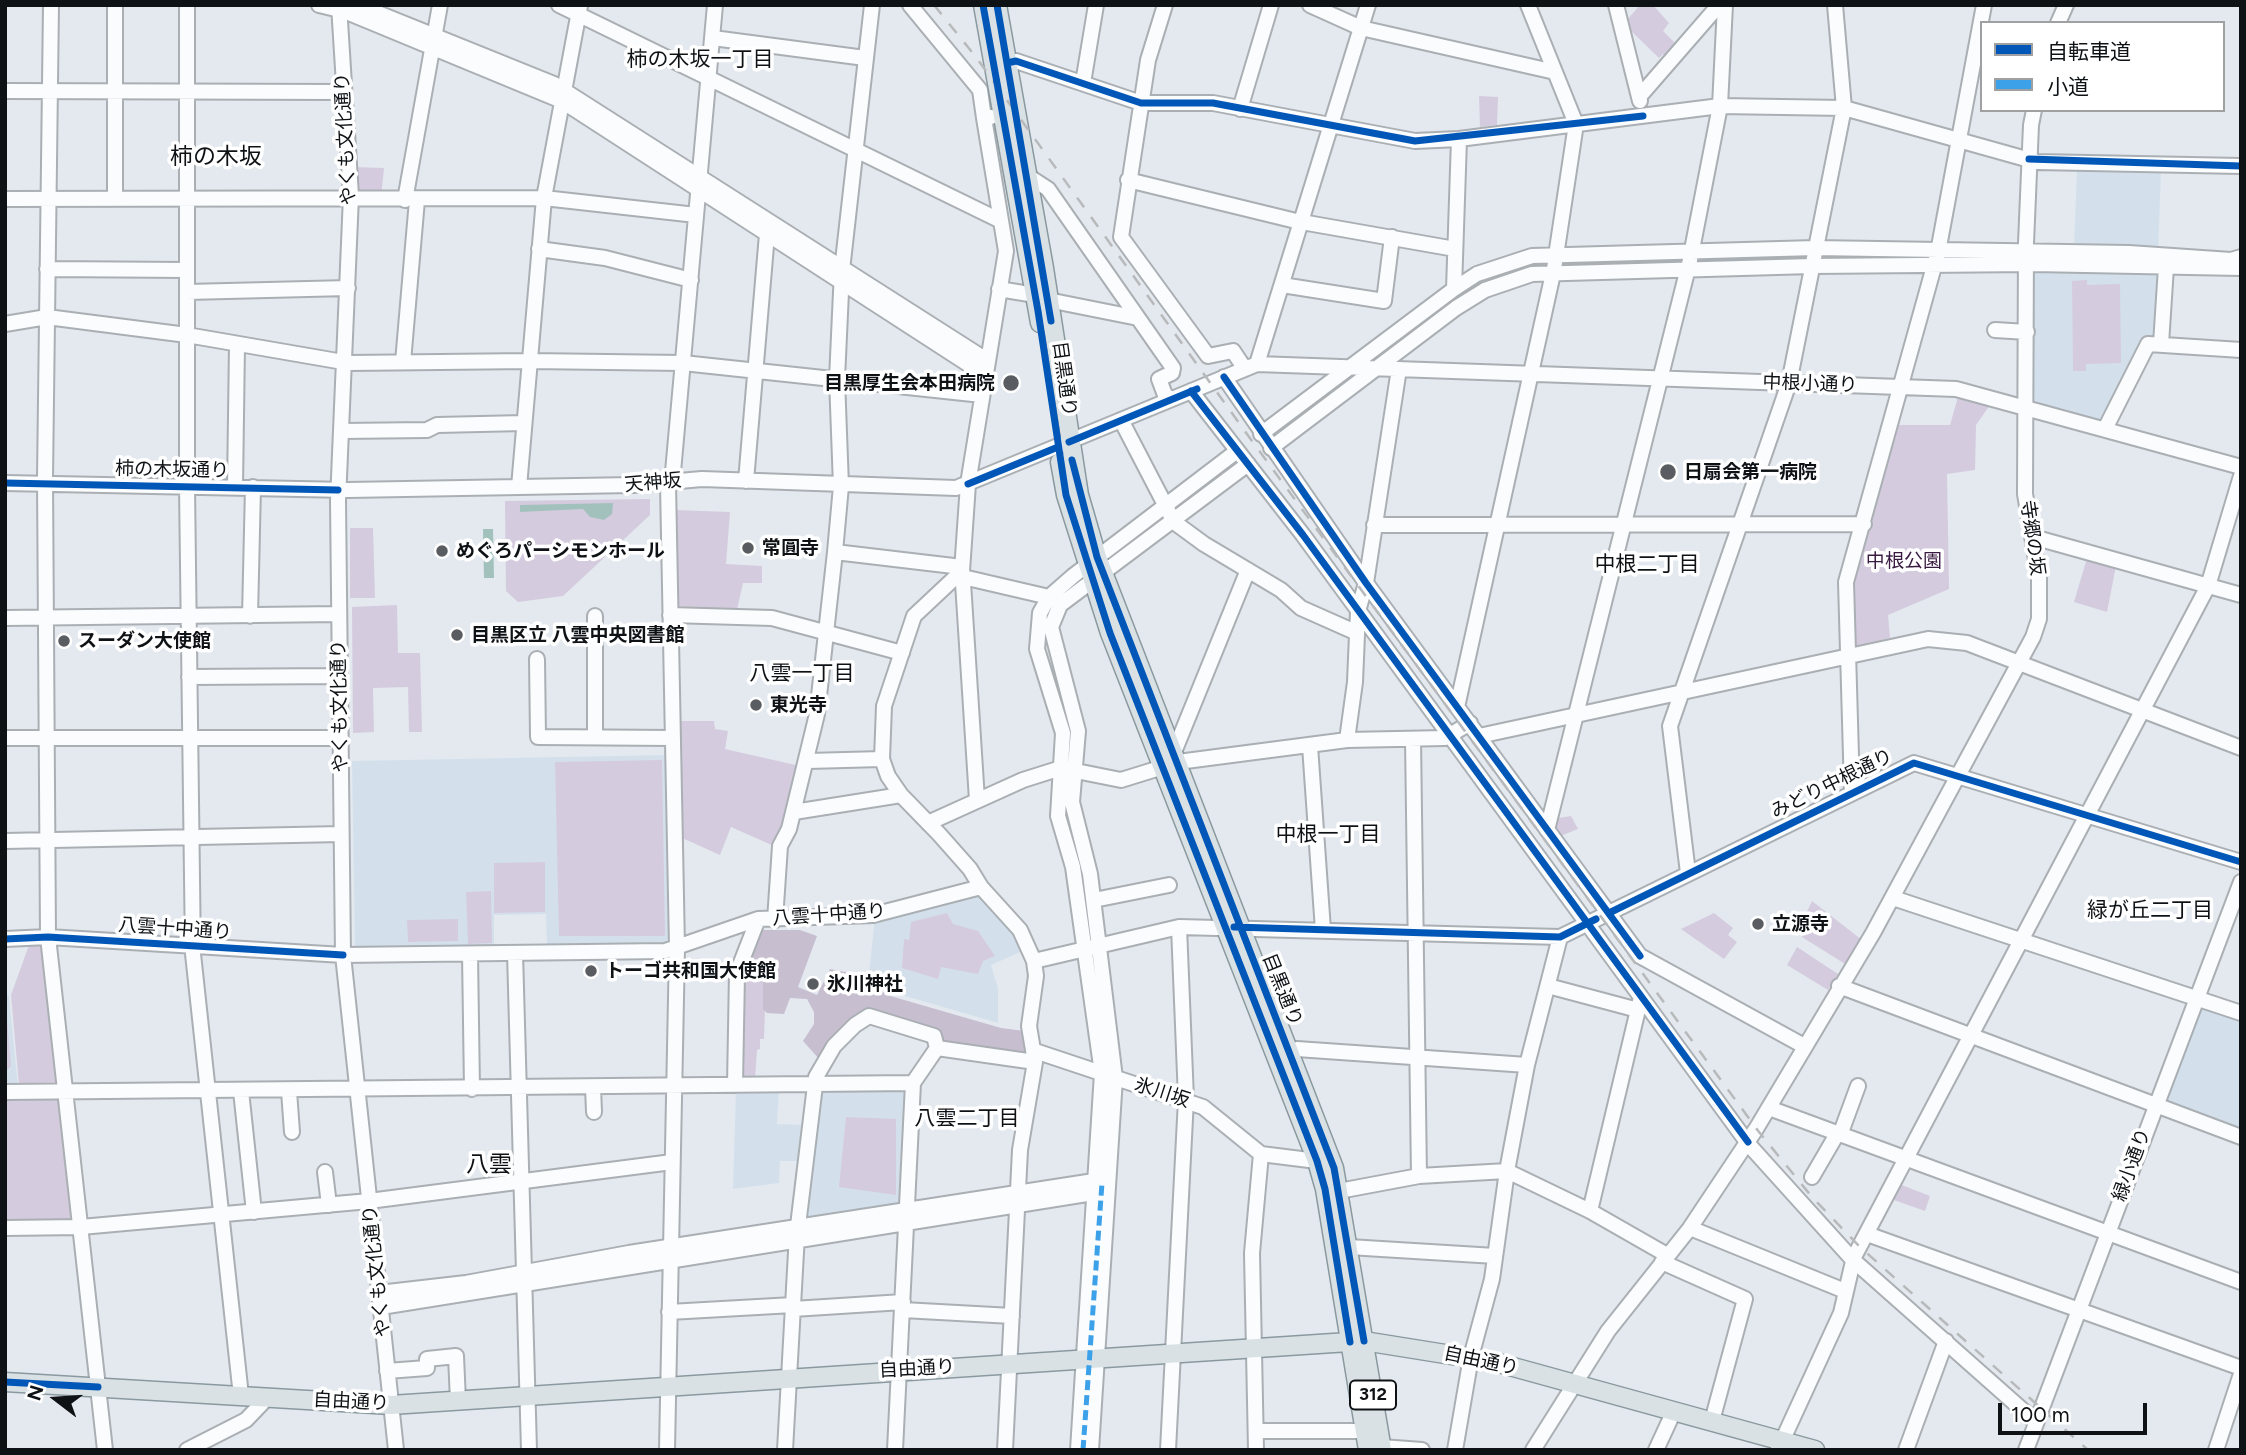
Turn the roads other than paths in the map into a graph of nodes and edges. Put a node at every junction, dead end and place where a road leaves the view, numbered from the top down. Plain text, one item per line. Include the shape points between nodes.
1 (51, 5) edge
2 (115, 5) edge
3 (187, 5) edge
4 (318, 5) edge
5 (358, 5) edge
6 (440, 5) edge
7 (559, 5) edge
8 (715, 5) edge
9 (872, 5) edge
10 (910, 5) edge
11 (983, 5) edge
12 (997, 5) edge
13 (1096, 5) edge
14 (1165, 5) edge
15 (1271, 5) edge
16 (1310, 5) edge
17 (1368, 5) edge
18 (1528, 5) edge
19 (1616, 5) edge
20 (1719, 5) edge
21 (1725, 5) edge
22 (1835, 5) edge
23 (2066, 5) edge
24 (339, 8) edge
25 (579, 9) edge
26 (2059, 21) edge
27 (1361, 28) junction
28 (1980, 28) edge
29 (713, 38) junction
30 (434, 41) junction
31 (864, 58) junction
32 (1007, 63) junction
33 (1555, 72) junction
34 (709, 76) junction
35 (1083, 83) junction
36 (5, 91) edge
37 (50, 91) junction
38 (117, 92) junction
39 (182, 92) junction
40 (343, 92) junction
41 (562, 95) junction
42 (1639, 97) junction
43 (1141, 103) junction
44 (1720, 106) junction
45 (1844, 108) junction
46 (1240, 109) junction
47 (2034, 112) edge
48 (1003, 116) junction
49 (1643, 116) junction
50 (984, 118) junction
51 (1576, 124) junction
52 (1331, 127) junction
53 (1459, 139) junction
54 (1960, 140) junction
55 (857, 150) junction
56 (2029, 159) junction
57 (2241, 166) edge
58 (1028, 176) junction
59 (1128, 180) junction
60 (698, 183) junction
61 (351, 196) junction
62 (544, 198) junction
63 (5, 199) edge
64 (115, 199) junction
65 (187, 199) junction
66 (48, 200) junction
67 (411, 200) junction
68 (696, 215) junction
69 (1301, 222) junction
70 (1002, 227) junction
71 (1023, 230) junction
72 (767, 234) junction
73 (1392, 237) junction
74 (540, 249) junction
75 (1455, 249) junction
76 (1814, 257) junction
77 (2241, 257) edge
78 (1936, 258) junction
79 (2026, 258) junction
80 (1690, 260) junction
81 (1555, 263) junction
82 (2165, 267) junction
83 (2241, 268) edge
84 (47, 269) junction
85 (187, 270) junction
86 (842, 276) junction
87 (691, 280) junction
88 (1282, 285) junction
89 (348, 288) junction
90 (999, 289) junction
91 (1454, 289) junction
92 (187, 292) junction
93 (1042, 297) junction
94 (47, 317) junction
95 (1138, 318) junction
96 (5, 324) edge
97 (1995, 330) dead end
98 (2027, 332) junction
99 (187, 335) junction
100 (2161, 344) junction
101 (237, 345) junction
102 (2241, 350) edge
103 (530, 361) junction
104 (403, 362) junction
105 (344, 363) junction
106 (684, 363) junction
107 (1251, 367) junction
108 (987, 368) junction
109 (1363, 368) junction
110 (755, 369) junction
111 (1399, 369) junction
112 (1532, 374) junction
113 (1224, 377) junction
114 (1661, 378) junction
115 (837, 379) junction
116 (1789, 383) junction
117 (1900, 387) junction
118 (1191, 391) junction
119 (982, 395) junction
120 (1172, 399) junction
121 (2026, 407) junction
122 (1121, 420) junction
123 (524, 423) junction
124 (2105, 429) junction
125 (342, 431) junction
126 (1266, 441) junction
127 (1063, 444) junction
128 (1243, 458) junction
129 (2241, 467) edge
130 (2241, 476) edge
131 (746, 481) junction
132 (5, 483) edge
133 (670, 483) junction
134 (45, 484) junction
135 (968, 484) junction
136 (519, 486) junction
137 (841, 486) junction
138 (187, 487) junction
139 (235, 487) junction
140 (253, 487) junction
141 (338, 490) junction
142 (1165, 509) junction
143 (1174, 522) junction
144 (1864, 524) junction
145 (1374, 525) junction
146 (1498, 525) junction
147 (1625, 525) junction
148 (1741, 525) junction
149 (2033, 537) junction
150 (835, 552) junction
151 (1095, 569) junction
152 (1248, 570) junction
153 (962, 572) junction
154 (1366, 583) junction
155 (2208, 586) junction
156 (2241, 595) edge
157 (1049, 597) junction
158 (1358, 611) junction
159 (339, 614) junction
160 (670, 615) junction
161 (250, 616) junction
162 (595, 616) dead end
163 (188, 617) junction
164 (5, 618) edge
165 (45, 618) junction
166 (1355, 632) junction
167 (826, 633) junction
168 (902, 653) junction
169 (1847, 658) junction
170 (537, 659) dead end
171 (2020, 664) junction
172 (340, 676) junction
173 (189, 677) junction
174 (1683, 691) junction
175 (1457, 707) junction
176 (2142, 710) junction
177 (1578, 714) junction
178 (1470, 723) junction
179 (1452, 736) junction
180 (1479, 736) junction
181 (340, 737) junction
182 (595, 737) junction
183 (5, 738) edge
184 (46, 738) junction
185 (190, 738) junction
186 (673, 738) junction
187 (1413, 739) junction
188 (1347, 740) junction
189 (1310, 746) junction
190 (2241, 748) edge
191 (882, 759) junction
192 (1171, 760) junction
193 (808, 761) junction
194 (1068, 768) junction
195 (1959, 776) junction
196 (1852, 791) junction
197 (901, 795) junction
198 (977, 800) junction
199 (794, 813) junction
200 (2087, 814) junction
201 (928, 823) junction
202 (1547, 830) junction
203 (341, 834) junction
204 (192, 836) junction
205 (47, 838) junction
206 (5, 841) edge
207 (2241, 862) edge
208 (1688, 873) junction
209 (2241, 882) edge
210 (1169, 885) dead end
211 (981, 887) junction
212 (1893, 898) junction
213 (1094, 900) junction
214 (758, 919) junction
215 (1598, 919) junction
216 (775, 920) junction
217 (1179, 927) junction
218 (1234, 927) junction
219 (1323, 930) junction
220 (1416, 933) junction
221 (48, 937) junction
222 (1560, 937) junction
223 (5, 939) edge
224 (2020, 941) junction
225 (193, 946) junction
226 (1092, 946) junction
227 (677, 948) junction
228 (515, 953) junction
229 (470, 954) junction
230 (343, 955) junction
231 (1034, 961) junction
232 (1548, 986) junction
233 (1839, 986) junction
234 (2195, 999) junction
235 (1639, 1004) junction
236 (2241, 1013) edge
237 (1971, 1035) junction
238 (1804, 1046) junction
239 (937, 1048) junction
240 (1289, 1052) junction
241 (1035, 1056) junction
242 (1418, 1057) junction
243 (1527, 1065) junction
244 (1109, 1076) junction
245 (913, 1083) junction
246 (814, 1084) junction
247 (735, 1085) junction
248 (1858, 1086) dead end
249 (593, 1087) junction
250 (673, 1087) junction
251 (519, 1088) junction
252 (472, 1089) junction
253 (358, 1090) junction
254 (64, 1091) junction
255 (208, 1091) junction
256 (241, 1091) junction
257 (289, 1091) junction
258 (5, 1092) edge
259 (1186, 1099) junction
260 (2155, 1104) junction
261 (1769, 1108) junction
262 (594, 1112) dead end
263 (292, 1132) dead end
264 (1839, 1134) junction
265 (2241, 1137) edge
266 (1748, 1142) junction
267 (1261, 1154) junction
268 (1906, 1159) junction
269 (1317, 1161) junction
270 (672, 1162) junction
271 (1507, 1171) junction
272 (325, 1172) dead end
273 (1419, 1176) junction
274 (1812, 1177) dead end
275 (521, 1182) junction
276 (1093, 1187) junction
277 (1339, 1191) junction
278 (1017, 1199) junction
279 (369, 1201) junction
280 (329, 1205) junction
281 (1590, 1211) junction
282 (254, 1212) junction
283 (222, 1215) junction
284 (908, 1216) junction
285 (81, 1227) junction
286 (5, 1228) edge
287 (1690, 1228) junction
288 (2107, 1233) junction
289 (797, 1234) junction
290 (1867, 1234) junction
291 (1349, 1247) junction
292 (670, 1254) junction
293 (1495, 1256) junction
294 (1665, 1259) junction
295 (1853, 1260) junction
296 (525, 1278) junction
297 (2241, 1282) edge
298 (1845, 1291) junction
299 (380, 1300) junction
300 (903, 1306) junction
301 (793, 1307) junction
302 (2078, 1310) junction
303 (669, 1312) junction
304 (1012, 1316) junction
305 (1357, 1341) junction
306 (1946, 1341) junction
307 (1253, 1346) junction
308 (1173, 1351) junction
309 (1471, 1357) junction
310 (1089, 1358) junction
311 (1008, 1364) junction
312 (2241, 1368) edge
313 (899, 1369) junction
314 (387, 1371) junction
315 (2241, 1374) edge
316 (789, 1377) junction
317 (5, 1382) edge
318 (1573, 1383) junction
319 (668, 1386) junction
320 (98, 1387) junction
321 (241, 1396) junction
322 (528, 1396) junction
323 (268, 1397) junction
324 (457, 1401) junction
325 (391, 1405) junction
326 (1674, 1411) junction
327 (1712, 1421) junction
328 (2036, 1422) junction
329 (1256, 1430) junction
330 (1365, 1431) junction
331 (1780, 1445) edge
332 (1377, 1449) edge
333 (105, 1450) edge
334 (187, 1450) edge
335 (396, 1450) edge
336 (529, 1450) edge
337 (667, 1450) edge
338 (785, 1450) edge
339 (895, 1450) edge
340 (1005, 1450) edge
341 (1078, 1450) edge
342 (1091, 1450) edge
343 (1168, 1450) edge
344 (1256, 1450) edge
345 (1422, 1450) edge
346 (1455, 1450) edge
347 (1532, 1450) edge
348 (1656, 1450) edge
349 (1815, 1450) edge
350 (1906, 1450) edge
351 (2026, 1450) edge
352 (2216, 1450) edge

1 - 37 street
2 - 38 street
3 - 39 street
4 - 24 street
5 - 30 street
6 - 30 street
7 - 25 street
8 - 29 street
9 - 31 street
10 - 50 street via 980,90
11 - 48 main road, 目黒通り / 312
12 - 32 main road, 目黒通り / 312
13 - 35 street
14 - 43 street
15 - 46 street
16 - 27 street
17 - 27 street
18 - 33 street
19 - 42 street
20 - 42 street
21 - 44 street
22 - 45 street
23 - 26 street
24 - 30 street
24 - 40 street, やくも文化通り
25 - 34 street
25 - 41 street
27 - 33 street
27 - 52 street
28 - 54 street
29 - 31 street
29 - 34 street
30 - 41 street
30 - 67 street
31 - 55 street
32 - 35 street via 1016,61
32 - 58 main road, 目黒通り / 312
33 - 51 street
34 - 55 street
34 - 60 street
35 - 43 street
36 - 37 street
37 - 38 street
37 - 66 street
38 - 39 street
38 - 64 street
39 - 40 street
39 - 65 street
40 - 61 street, やくも文化通り
41 - 60 street
41 - 62 street
42 - 49 street
43 - 46 street via 1213,103
43 - 59 street
44 - 45 street
44 - 49 street
44 - 80 street
45 - 54 street
45 - 76 street
46 - 52 street
47 - 56 street, 寺郷の坂
48 - 50 street
48 - 71 main road, 目黒通り / 312
49 - 51 street
50 - 70 street
51 - 53 street
51 - 81 street
52 - 53 street via 1415,141
52 - 69 street
53 - 75 street
54 - 56 street
54 - 78 street
55 - 70 street
55 - 86 street
56 - 57 street
56 - 79 street, 寺郷の坂
58 - 93 main road, 目黒通り / 312
58 - 95 street via 1048,189
59 - 69 street
59 - 107 street via 1121,237 1208,356 1231,350
60 - 68 street
60 - 72 street
60 - 86 street
61 - 65 street
61 - 67 street
61 - 89 street, やくも文化通り
62 - 67 street
62 - 68 street
62 - 74 street
63 - 66 street
64 - 65 street
64 - 66 street
65 - 85 street
66 - 84 street
67 - 104 street
68 - 87 street
69 - 73 street
69 - 88 street
70 - 71 street
70 - 90 street via 1006,251
71 - 93 main road, 目黒通り / 312
72 - 86 street
72 - 110 street
73 - 75 street
73 - 88 street via 1384,301
74 - 87 street via 605,258
74 - 103 street
75 - 91 street
76 - 78 street
76 - 80 street
76 - 116 street
77 - 79 street via 2129,253
78 - 79 street
78 - 117 street
79 - 82 street
79 - 98 street, 寺郷の坂
80 - 81 street
80 - 114 street
81 - 91 street via 1507,262
81 - 109 street via 1485,290
81 - 112 street
82 - 83 street
82 - 100 street
84 - 85 street
84 - 94 street
85 - 92 street
86 - 108 street
86 - 115 street
87 - 106 street
88 - 107 street
89 - 92 street
89 - 105 street, やくも文化通り
90 - 93 street
90 - 108 street
91 - 109 street
92 - 99 street
93 - 95 street
93 - 127 main road, 目黒通り / 312
94 - 96 street
94 - 99 street
94 - 134 street
95 - 120 street via 1173,368 1159,379 1165,395
97 - 98 street
98 - 121 street, 寺郷の坂
99 - 101 street
99 - 138 street
100 - 102 street
100 - 124 street via 2148,344
101 - 105 street
101 - 139 street
103 - 104 street
103 - 106 street
103 - 123 street
104 - 105 street
105 - 125 street, やくも文化通り
106 - 110 street
106 - 133 street
107 - 109 street, 中根小通り
107 - 113 street, 中根小通り
108 - 119 street
109 - 111 street, 中根小通り
109 - 126 street
109 - 126 street
110 - 115 street
110 - 131 street
111 - 112 street, 中根小通り
111 - 145 street
112 - 114 street, 中根小通り
112 - 146 street
113 - 118 street, 中根小通り
113 - 126 street
114 - 116 street, 中根小通り
114 - 147 street
115 - 119 street
115 - 137 street
116 - 117 street, 中根小通り
116 - 148 street
117 - 121 street, 中根小通り via 1956,389
117 - 144 street
118 - 120 street, 中根小通り
118 - 128 street
119 - 135 street
120 - 122 street, 中根小通り
121 - 124 street, 中根小通り
121 - 149 street, 寺郷の坂 via 2025,494
122 - 127 street, 中根小通り
122 - 142 street
123 - 125 street
123 - 136 street
124 - 129 street, 中根小通り
125 - 141 street, やくも文化通り
126 - 154 street
127 - 135 street
127 - 151 main road, 目黒通り / 312 via 1066,495
128 - 142 street
128 - 143 street
128 - 158 street
130 - 155 street
131 - 133 street, 天神坂 via 702,478
131 - 137 street, 天神坂
132 - 134 street, 柿の木坂通り
133 - 136 street, 天神坂
133 - 160 street
134 - 138 street, 柿の木坂通り
134 - 165 street
135 - 137 street, 天神坂 via 953,488
135 - 153 street
136 - 141 street, 天神坂
137 - 150 street
138 - 139 street, 柿の木坂通り
138 - 163 street
139 - 140 street, 柿の木坂通り
140 - 141 street, 柿の木坂通り
140 - 161 street
141 - 159 street, やくも文化通り
142 - 143 street
142 - 151 street
143 - 151 street
143 - 152 street
144 - 148 street
144 - 169 street via 1846,582
145 - 146 street
145 - 154 street
146 - 147 street
146 - 175 street
147 - 148 street
147 - 177 street
148 - 174 street
149 - 155 street
149 - 171 street, 寺郷の坂 via 2039,619
150 - 153 street
150 - 167 street
151 - 157 street
151 - 192 main road, 目黒通り / 312
151 - 194 street via 1060,605 1051,627 1078,731
152 - 166 street via 1301,608
152 - 192 street
153 - 157 street
153 - 168 street via 914,616
153 - 198 street
154 - 158 street
154 - 175 street
155 - 156 street
155 - 176 street
157 - 194 street via 1040,613 1037,649 1063,733
158 - 166 street
158 - 179 street
159 - 161 street
159 - 172 street, やくも文化通り
160 - 167 street via 772,618
160 - 186 street
161 - 163 street
162 - 182 street
163 - 165 street
163 - 173 street
164 - 165 street
165 - 184 street
166 - 188 street via 1355,682
167 - 168 street
167 - 193 street
168 - 191 street via 884,706
169 - 171 street via 1928,639 1967,643
169 - 174 street
169 - 196 street
170 - 182 street via 538,737
171 - 176 street
171 - 195 street
172 - 173 street
172 - 181 street, やくも文化通り
173 - 185 street
174 - 177 street
174 - 208 street via 1670,726
175 - 178 street
176 - 190 street
176 - 200 street
177 - 180 street
177 - 202 street
178 - 179 street
178 - 180 street
179 - 187 street
179 - 215 street
180 - 202 street
181 - 185 street
181 - 203 street, やくも文化通り
182 - 186 street
183 - 184 street
184 - 185 street
184 - 205 street
185 - 204 street
186 - 227 street
187 - 188 street
187 - 220 street
188 - 189 street
189 - 192 street
189 - 219 street
191 - 193 street
191 - 197 street
192 - 194 street via 1121,780
192 - 218 main road, 目黒通り / 312
193 - 199 street
194 - 198 street
194 - 213 street
194 - 226 street via 1058,816
195 - 196 street, みどり中根通り via 1914,763
195 - 200 street, みどり中根通り
195 - 212 street
196 - 208 street, みどり中根通り
197 - 199 street
197 - 201 street
198 - 201 street
199 - 216 street via 780,846
200 - 207 street, みどり中根通り
200 - 224 street
201 - 211 street
202 - 215 street
203 - 204 street
203 - 230 street, やくも文化通り
204 - 205 street
204 - 225 street
205 - 206 street
205 - 221 street
208 - 215 street, みどり中根通り
209 - 234 street, 緑小通り
210 - 213 street
211 - 216 street, 八雲十中通り via 873,915
211 - 231 street via 1020,930
212 - 224 street
212 - 233 street
213 - 226 street
214 - 216 street, 八雲十中通り
214 - 227 street, 八雲十中通り
214 - 247 street via 737,973
215 - 222 street, みどり中根通り
215 - 235 street
215 - 238 street via 1640,956
217 - 218 street
217 - 226 street
217 - 259 street
218 - 219 street, みどり中根通り
218 - 240 main road, 目黒通り / 312
218 - 269 main road, 目黒通り / 312
219 - 220 street, みどり中根通り
220 - 222 street, みどり中根通り
220 - 242 street
221 - 223 street, 八雲十中通り
221 - 225 street, 八雲十中通り
221 - 254 street
222 - 232 street
224 - 234 street
224 - 237 street
225 - 230 street, 八雲十中通り
225 - 255 street
226 - 231 street
226 - 244 street
227 - 228 street, 八雲十中通り
227 - 250 street
228 - 229 street, 八雲十中通り
228 - 251 street
229 - 230 street, 八雲十中通り
229 - 252 street
230 - 253 street, やくも文化通り
231 - 241 street via 1029,1026
232 - 235 street
232 - 243 street
233 - 237 street
233 - 238 street
234 - 236 street
234 - 260 street, 緑小通り
235 - 266 street
235 - 281 street
237 - 260 street
237 - 268 street
238 - 261 street
239 - 241 street, 氷川坂
239 - 245 street
239 - 246 street via 934,1036 869,1016 834,1046
240 - 242 street
240 - 277 main road, 目黒通り / 312
241 - 244 street, 氷川坂
241 - 278 street
242 - 243 street
242 - 273 street
243 - 271 street
244 - 259 street, 氷川坂
244 - 276 street
244 - 310 street
245 - 246 street
245 - 284 street
246 - 247 street
246 - 289 street
247 - 250 street
248 - 264 street
249 - 250 street
249 - 251 street
249 - 262 street
250 - 270 street
251 - 252 street
251 - 275 street
252 - 253 street
253 - 257 street
253 - 279 street, やくも文化通り
254 - 255 street
254 - 258 street
254 - 285 street
255 - 256 street
255 - 283 street
256 - 257 street
256 - 282 street
257 - 263 street
259 - 267 street, 氷川坂 via 1203,1107
259 - 308 street
260 - 265 street
260 - 288 street, 緑小通り
261 - 264 street
261 - 266 street
264 - 268 street
264 - 274 street
266 - 287 street
266 - 295 street
267 - 269 street
267 - 307 street via 1252,1253
268 - 288 street
268 - 290 street
269 - 305 main road, 目黒通り / 312
270 - 275 street
270 - 292 street
271 - 273 street
271 - 281 street
271 - 293 street
272 - 280 street
273 - 277 street
275 - 279 street
275 - 296 street
276 - 278 street
276 - 310 street
277 - 291 main road, 目黒通り / 312
278 - 284 street
278 - 304 street
279 - 280 street
279 - 299 street, やくも文化通り
280 - 282 street
281 - 294 street
282 - 283 street
283 - 285 street
283 - 321 street
284 - 289 street
284 - 300 street
285 - 286 street
285 - 320 street
287 - 294 street
287 - 298 street
288 - 297 street
288 - 302 street, 緑小通り
289 - 292 street
289 - 301 street
290 - 295 street
290 - 302 street
291 - 293 street
291 - 305 main road, 目黒通り / 312
292 - 296 street
292 - 303 street
293 - 309 street
294 - 318 street
294 - 327 street via 1745,1299
295 - 298 street
295 - 306 street
296 - 299 street via 466,1283
296 - 322 street
298 - 331 street via 1840,1313
299 - 314 street, やくも文化通り
300 - 301 street
300 - 304 street
300 - 313 street
301 - 303 street
301 - 316 street
302 - 312 street
302 - 328 street, 緑小通り
303 - 319 street
304 - 311 street
305 - 307 main road, 自由通り
305 - 309 main road, 自由通り
305 - 330 main road, 目黒通り / 312
305 - 332 main road, 目黒通り / 312
306 - 328 street
306 - 350 street
307 - 308 main road, 自由通り
307 - 329 street
308 - 310 main road, 自由通り
308 - 343 street
309 - 318 main road, 自由通り
309 - 346 street
310 - 311 main road, 自由通り
310 - 341 street
310 - 342 street
311 - 313 main road, 自由通り
311 - 340 street
313 - 316 main road, 自由通り
313 - 339 street
314 - 324 street via 428,1368 427,1359 456,1356
314 - 325 street, やくも文化通り
315 - 352 street
316 - 319 main road, 自由通り
316 - 338 street
317 - 320 main road, 自由通り
318 - 326 main road, 自由通り
318 - 347 street
319 - 322 main road, 自由通り
319 - 337 street
320 - 321 main road, 自由通り
320 - 333 street
321 - 323 main road, 自由通り
322 - 324 main road, 自由通り
322 - 336 street
323 - 325 main road, 自由通り
323 - 334 street via 246,1420
324 - 325 main road, 自由通り
325 - 335 street, やくも文化通り
326 - 327 main road, 自由通り
326 - 348 street
327 - 331 main road, 自由通り
328 - 351 street, 緑小通り
329 - 330 street
329 - 344 street
330 - 332 main road, 目黒通り / 312
331 - 349 main road, 自由通り
332 - 345 street

